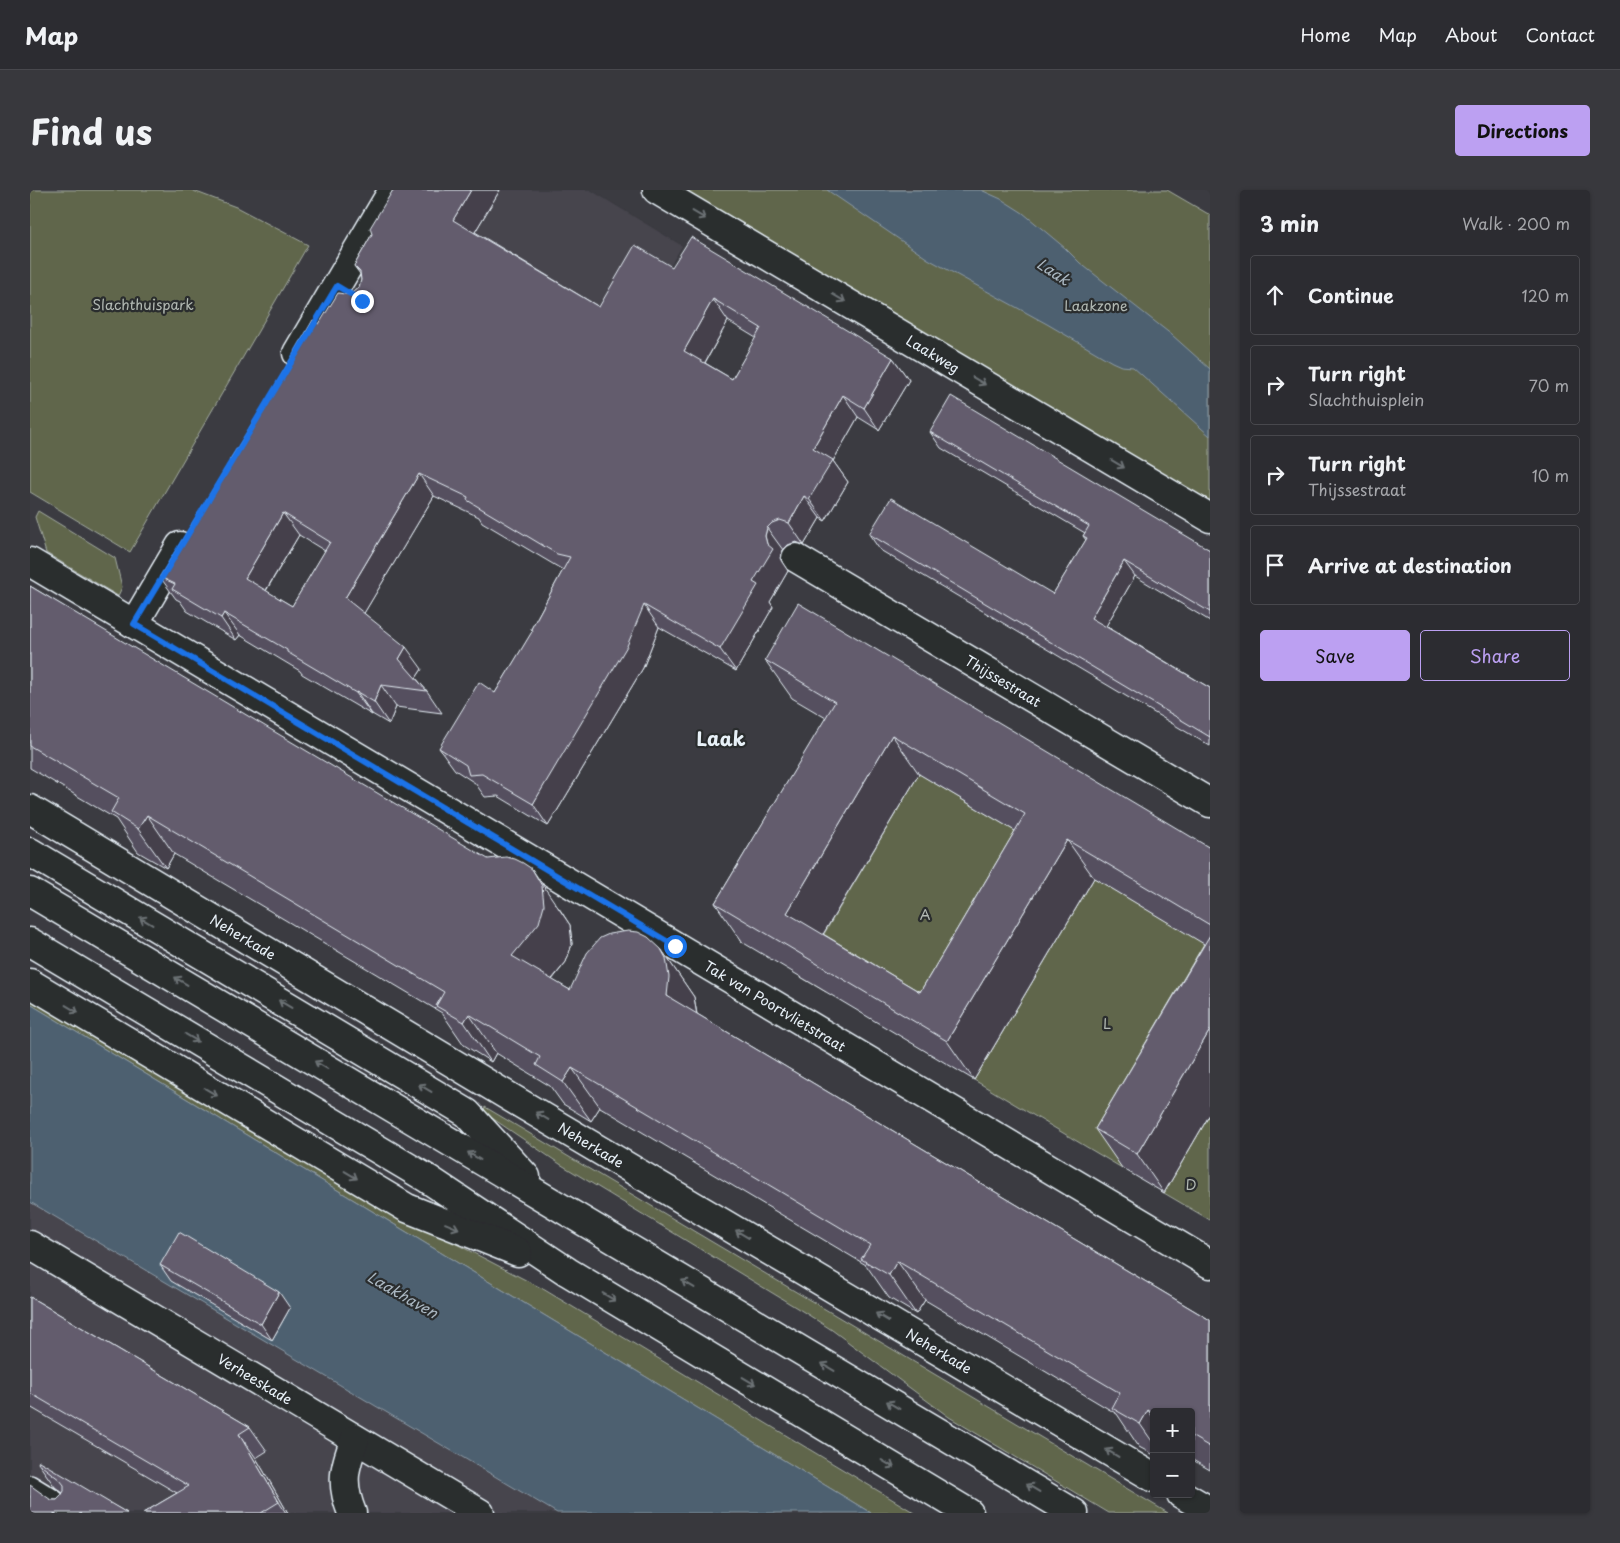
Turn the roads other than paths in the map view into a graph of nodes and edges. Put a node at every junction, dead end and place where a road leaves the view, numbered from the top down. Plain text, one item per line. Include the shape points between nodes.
1 (393, 190) edge
2 (657, 190) edge
3 (285, 372) edge
4 (1210, 518) edge
5 (193, 526) edge
6 (796, 558) dead end
7 (30, 562) edge
8 (134, 624) junction
9 (1210, 803) edge
10 (30, 809) edge
11 (30, 852) edge
12 (30, 892) edge
13 (30, 942) edge
14 (30, 984) edge
15 (546, 1198) junction
16 (30, 1245) edge
17 (1210, 1264) edge
18 (568, 1272) junction
19 (355, 1439) junction
20 (1150, 1476) edge
21 (30, 1486) edge
22 (1188, 1498) edge
23 (1210, 1511) edge
24 (70, 1513) edge
25 (352, 1513) edge
26 (480, 1513) edge
27 (969, 1513) edge
28 (1074, 1513) edge

1 - 3 street via 345,291
2 -> 4 street, Laakweg
5 - 8 street
6 - 9 street, Thijssestraat
7 - 8 street, Tak van Poortvlietstraat
8 - 17 street, Tak van Poortvlietstraat
20 -> 10 street, Neherkade
15 -> 11 street via 467,1113
15 -> 12 street
13 -> 18 street via 428,1178
14 -> 18 street via 407,1208
28 -> 15 street
16 - 19 street, Verheeskade
18 -> 27 street
19 - 25 street via 345,1465 345,1496
19 - 26 street, Verheeskade
21 - 24 lane
22 - 23 street

